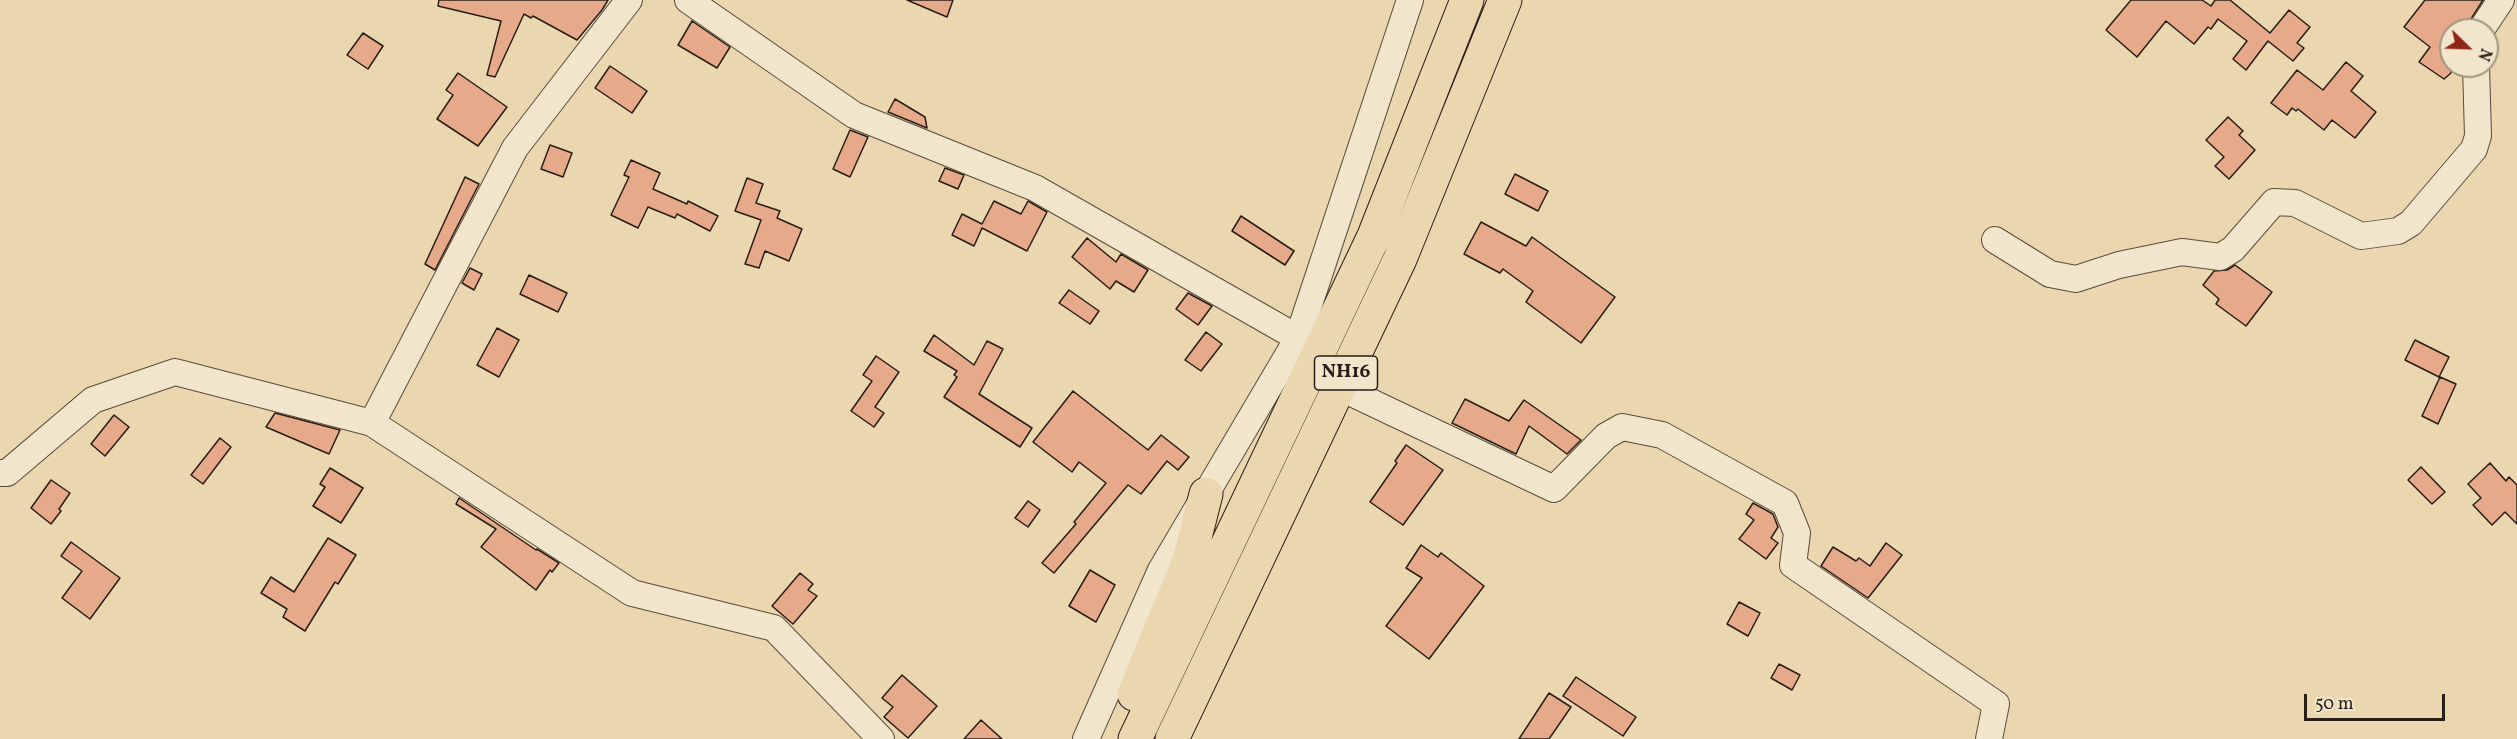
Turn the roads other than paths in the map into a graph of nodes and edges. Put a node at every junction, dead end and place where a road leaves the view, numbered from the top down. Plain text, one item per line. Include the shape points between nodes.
1 (629, 0) edge
2 (688, 0) edge
3 (1410, 0) edge
4 (1467, 0) edge
5 (1504, 0) edge
6 (2501, 0) edge
7 (2489, 18) edge
8 (2476, 78) edge
9 (1995, 240) dead end
10 (1298, 338) junction
11 (1339, 387) junction
12 (372, 423) junction
13 (0, 473) edge
14 (1206, 495) junction
15 (881, 739) edge
16 (1086, 739) edge
17 (1122, 739) edge
18 (1135, 739) edge
19 (1172, 739) edge
20 (1989, 739) edge

1 - 12 street via 515,148
2 - 10 street via 854,115 1035,188
3 - 10 street
4 - 18 highway, NH16 via 1374,236
5 - 11 highway, NH16 via 1400,259
6 - 7 street
8 - 9 street via 2478,136 2474,149 2411,223 2398,231 2361,236 2295,202 2274,202 2233,249 2220,257 2182,252 2119,264 2076,279 2050,273
10 - 14 street
11 - 19 highway, NH16
11 - 20 street via 1554,489 1606,436 1622,427 1662,435 1785,503 1797,532 1793,565 1996,704
12 - 13 street via 175,372 93,400 7,473
12 - 15 street via 632,592 774,628
14 - 16 street via 1161,570
14 - 17 highway via 1189,561 1131,700

